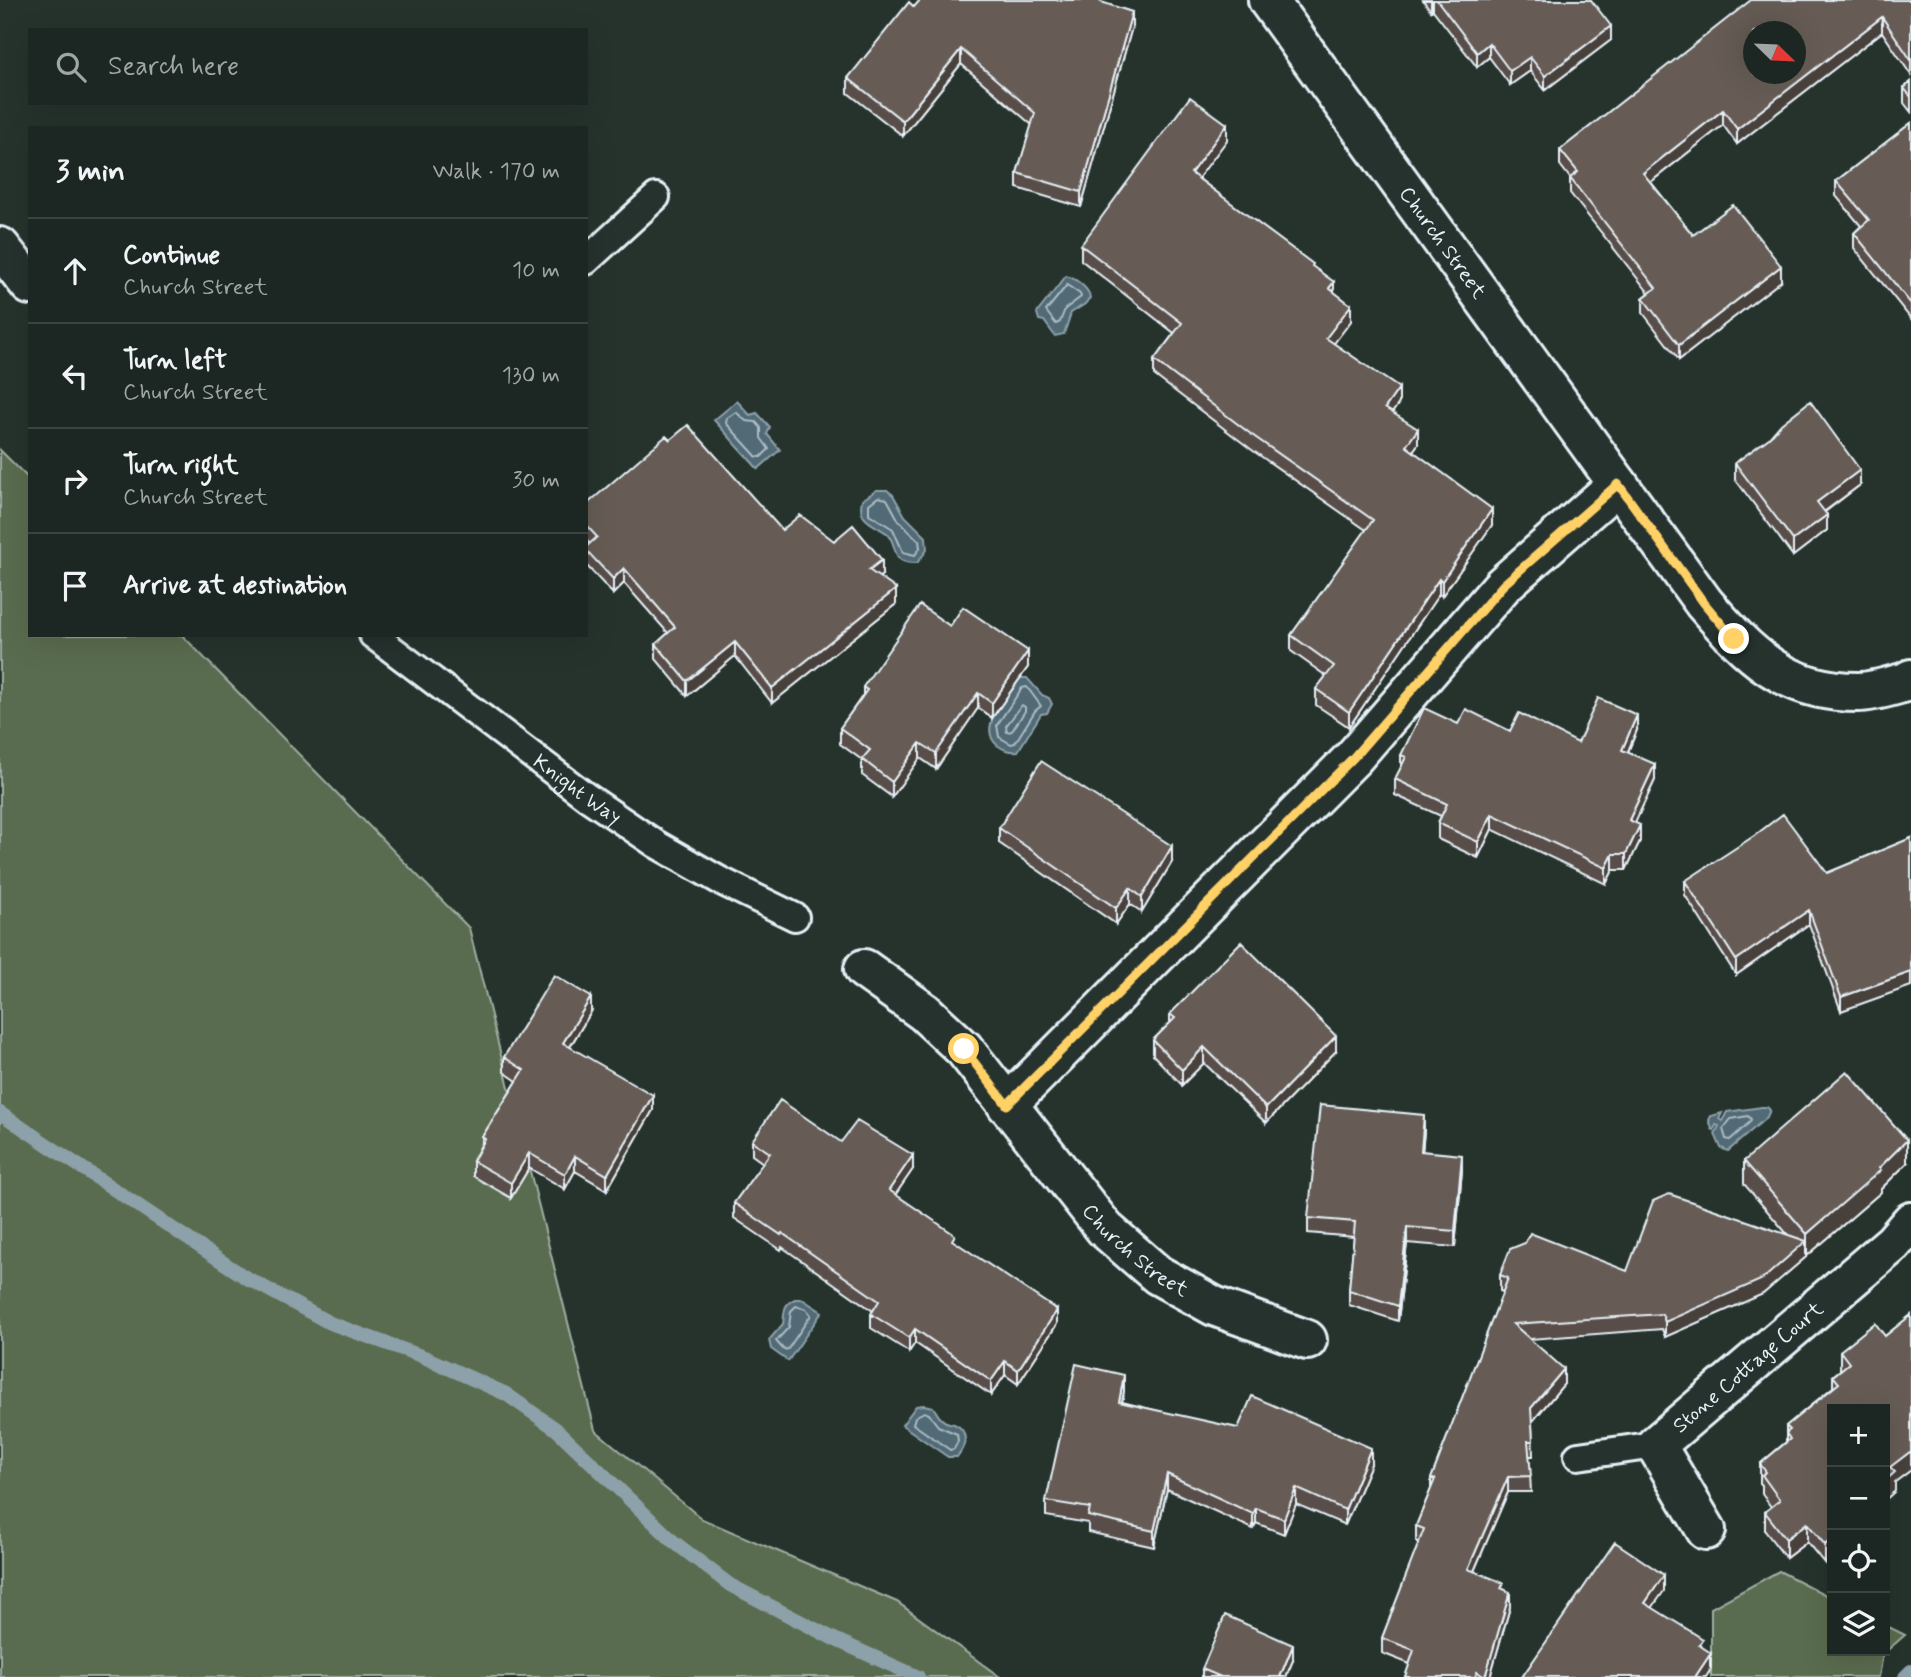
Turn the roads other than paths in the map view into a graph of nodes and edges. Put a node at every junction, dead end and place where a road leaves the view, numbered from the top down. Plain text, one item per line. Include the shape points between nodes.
1 (1268, 0) edge
2 (656, 197) dead end
3 (0, 247) edge
4 (588, 259) edge
5 (28, 282) edge
6 (1618, 484) junction
7 (376, 637) edge
8 (1911, 679) edge
9 (795, 917) dead end
10 (864, 969) dead end
11 (1007, 1105) junction
12 (1911, 1222) edge
13 (1307, 1340) dead end
14 (1656, 1445) junction
15 (1578, 1456) dead end
16 (1706, 1530) dead end

1 - 6 street, Church Street
2 - 4 lane
3 - 5 street
6 - 8 street, Church Street via 1734,639 1775,672 1817,689 1860,693
6 - 11 street via 1503,585 1353,758
7 - 9 lane, Knight Way via 656,844
10 - 11 street, Church Street via 924,1012 964,1049
11 - 13 street, Church Street via 1105,1229 1158,1275 1214,1306
12 - 14 street, Stone Cottage Court via 1893,1243
14 - 15 lane
14 - 16 street, Stone Cottage Court

